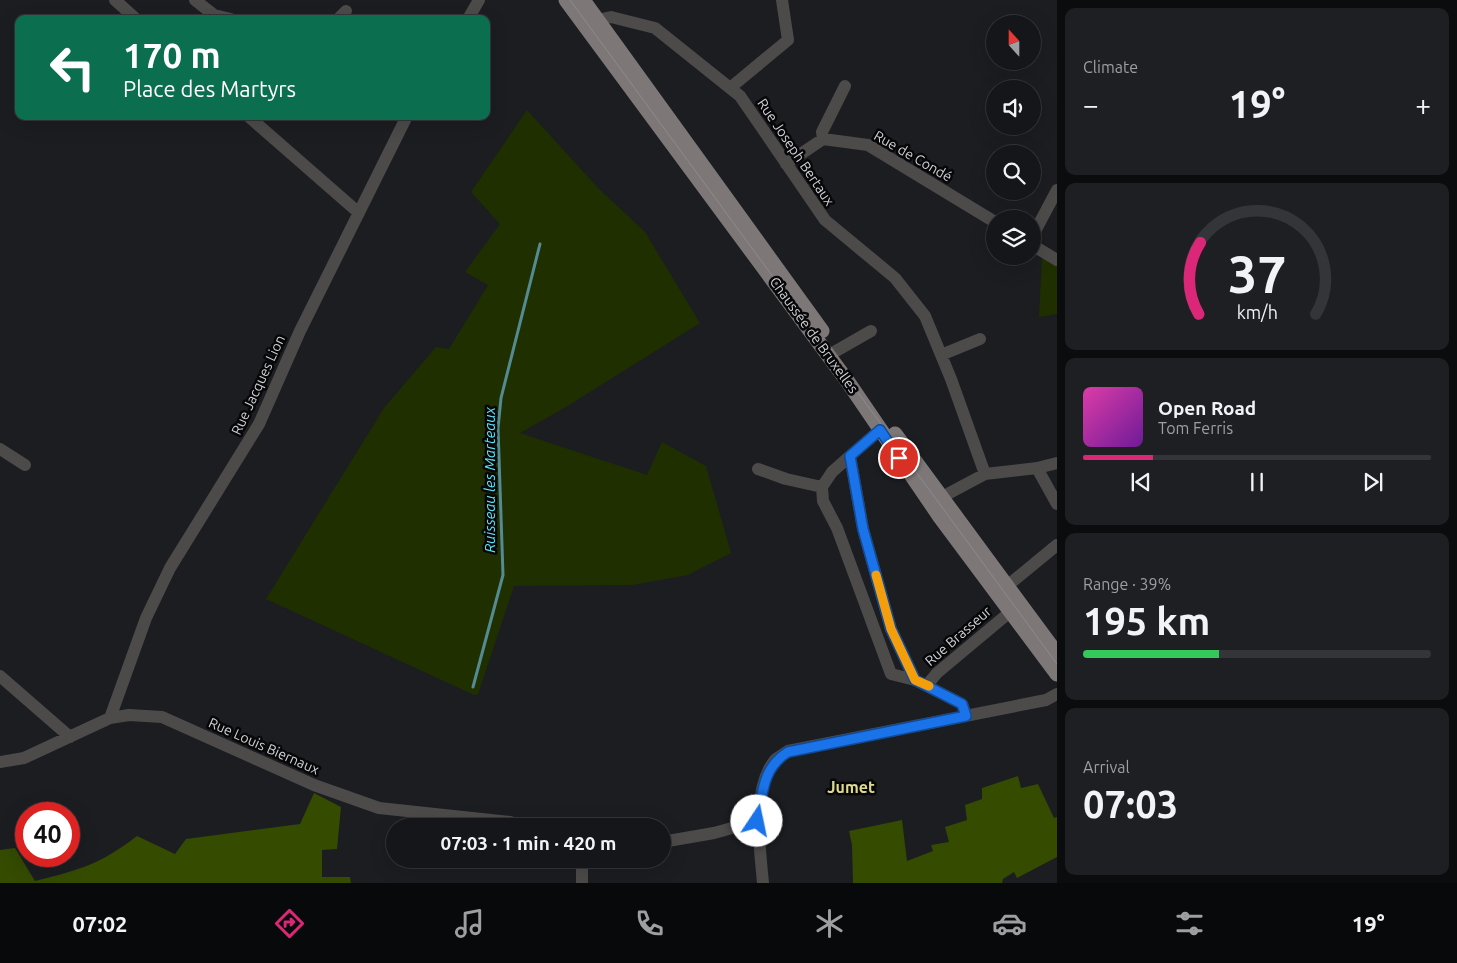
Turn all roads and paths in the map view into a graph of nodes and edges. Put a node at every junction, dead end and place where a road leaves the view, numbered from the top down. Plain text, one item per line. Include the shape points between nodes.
1 (115, 0) edge
2 (195, 0) edge
3 (479, 0) edge
4 (566, 0) edge
5 (583, 0) edge
6 (782, 0) edge
7 (132, 15) edge
8 (214, 15) edge
9 (470, 15) edge
10 (591, 24) junction
11 (845, 86) dead end
12 (730, 88) junction
13 (253, 120) edge
14 (405, 120) edge
15 (823, 139) junction
16 (786, 164) junction
17 (1057, 190) edge
18 (359, 213) junction
19 (986, 217) edge
20 (1041, 221) edge
21 (1041, 250) edge
22 (1057, 260) edge
23 (871, 332) dead end
24 (980, 339) dead end
25 (836, 351) junction
26 (941, 355) junction
27 (880, 430) junction
28 (0, 449) edge
29 (850, 456) junction
30 (1057, 464) edge
31 (25, 465) dead end
32 (1037, 468) junction
33 (758, 469) dead end
34 (985, 474) junction
35 (822, 487) junction
36 (942, 497) junction
37 (1057, 504) edge
38 (868, 545) junction
39 (1057, 545) edge
40 (846, 552) junction
41 (1002, 590) junction
42 (1010, 612) junction
43 (887, 614) junction
44 (870, 619) junction
45 (1057, 654) edge
46 (1057, 674) edge
47 (0, 676) edge
48 (921, 683) junction
49 (1057, 694) edge
50 (966, 716) junction
51 (110, 718) junction
52 (70, 737) junction
53 (0, 762) edge
54 (473, 818) edge
55 (757, 821) junction
56 (671, 840) edge
57 (582, 868) edge
58 (582, 883) edge
59 (764, 883) edge

1 - 7 street
2 - 8 street
3 - 9 street
4 - 10 main road, Chaussée de Bruxelles
5 - 10 main road, Chaussée de Bruxelles
6 - 12 street via 788,40
10 - 12 street, Rue Joseph Bertaux via 611,17 655,28
10 - 25 main road, Chaussée de Bruxelles
10 - 27 main road, Chaussée de Bruxelles
11 - 15 street via 822,132
12 - 16 street, Rue Joseph Bertaux via 740,96
13 - 18 street
14 - 18 street, Rue Jacques Lion
15 - 16 street
15 - 19 street, Rue de Condé via 868,145
16 - 26 street, Rue Joseph Bertaux via 825,220 900,284 925,316
17 - 20 street
18 - 51 street, Rue Jacques Lion via 300,330 259,424 170,568 146,618
21 - 22 street
23 - 25 street
24 - 26 street
25 - 36 main road, Chaussée de Bruxelles
26 - 34 street, Rue Joseph Bertaux
27 - 29 street
27 - 41 main road, Chaussée de Bruxelles
28 - 31 street
29 - 35 street via 832,472
29 - 38 street
30 - 32 street
32 - 34 street
32 - 37 street
33 - 35 street
34 - 36 street
35 - 40 street via 823,500
36 - 41 main road, Chaussée de Bruxelles
38 - 40 street
38 - 43 street
39 - 41 street
40 - 44 street
41 - 42 main road, Chaussée de Bruxelles
41 - 45 main road, Chaussée de Bruxelles
42 - 46 main road, Chaussée de Bruxelles
42 - 48 street, Rue Brasseur
43 - 44 street
43 - 48 street via 891,629
44 - 48 street via 891,674
47 - 52 street
48 - 50 street via 962,704
49 - 50 street via 1046,700
50 - 55 street via 788,752 775,760 766,777
51 - 52 street, Rue Louis Biernaux
51 - 54 street, Rue Louis Biernaux via 129,715 162,717 314,785 379,808
52 - 53 street, Rue Louis Biernaux via 24,758
55 - 56 street
55 - 59 street
57 - 58 street

